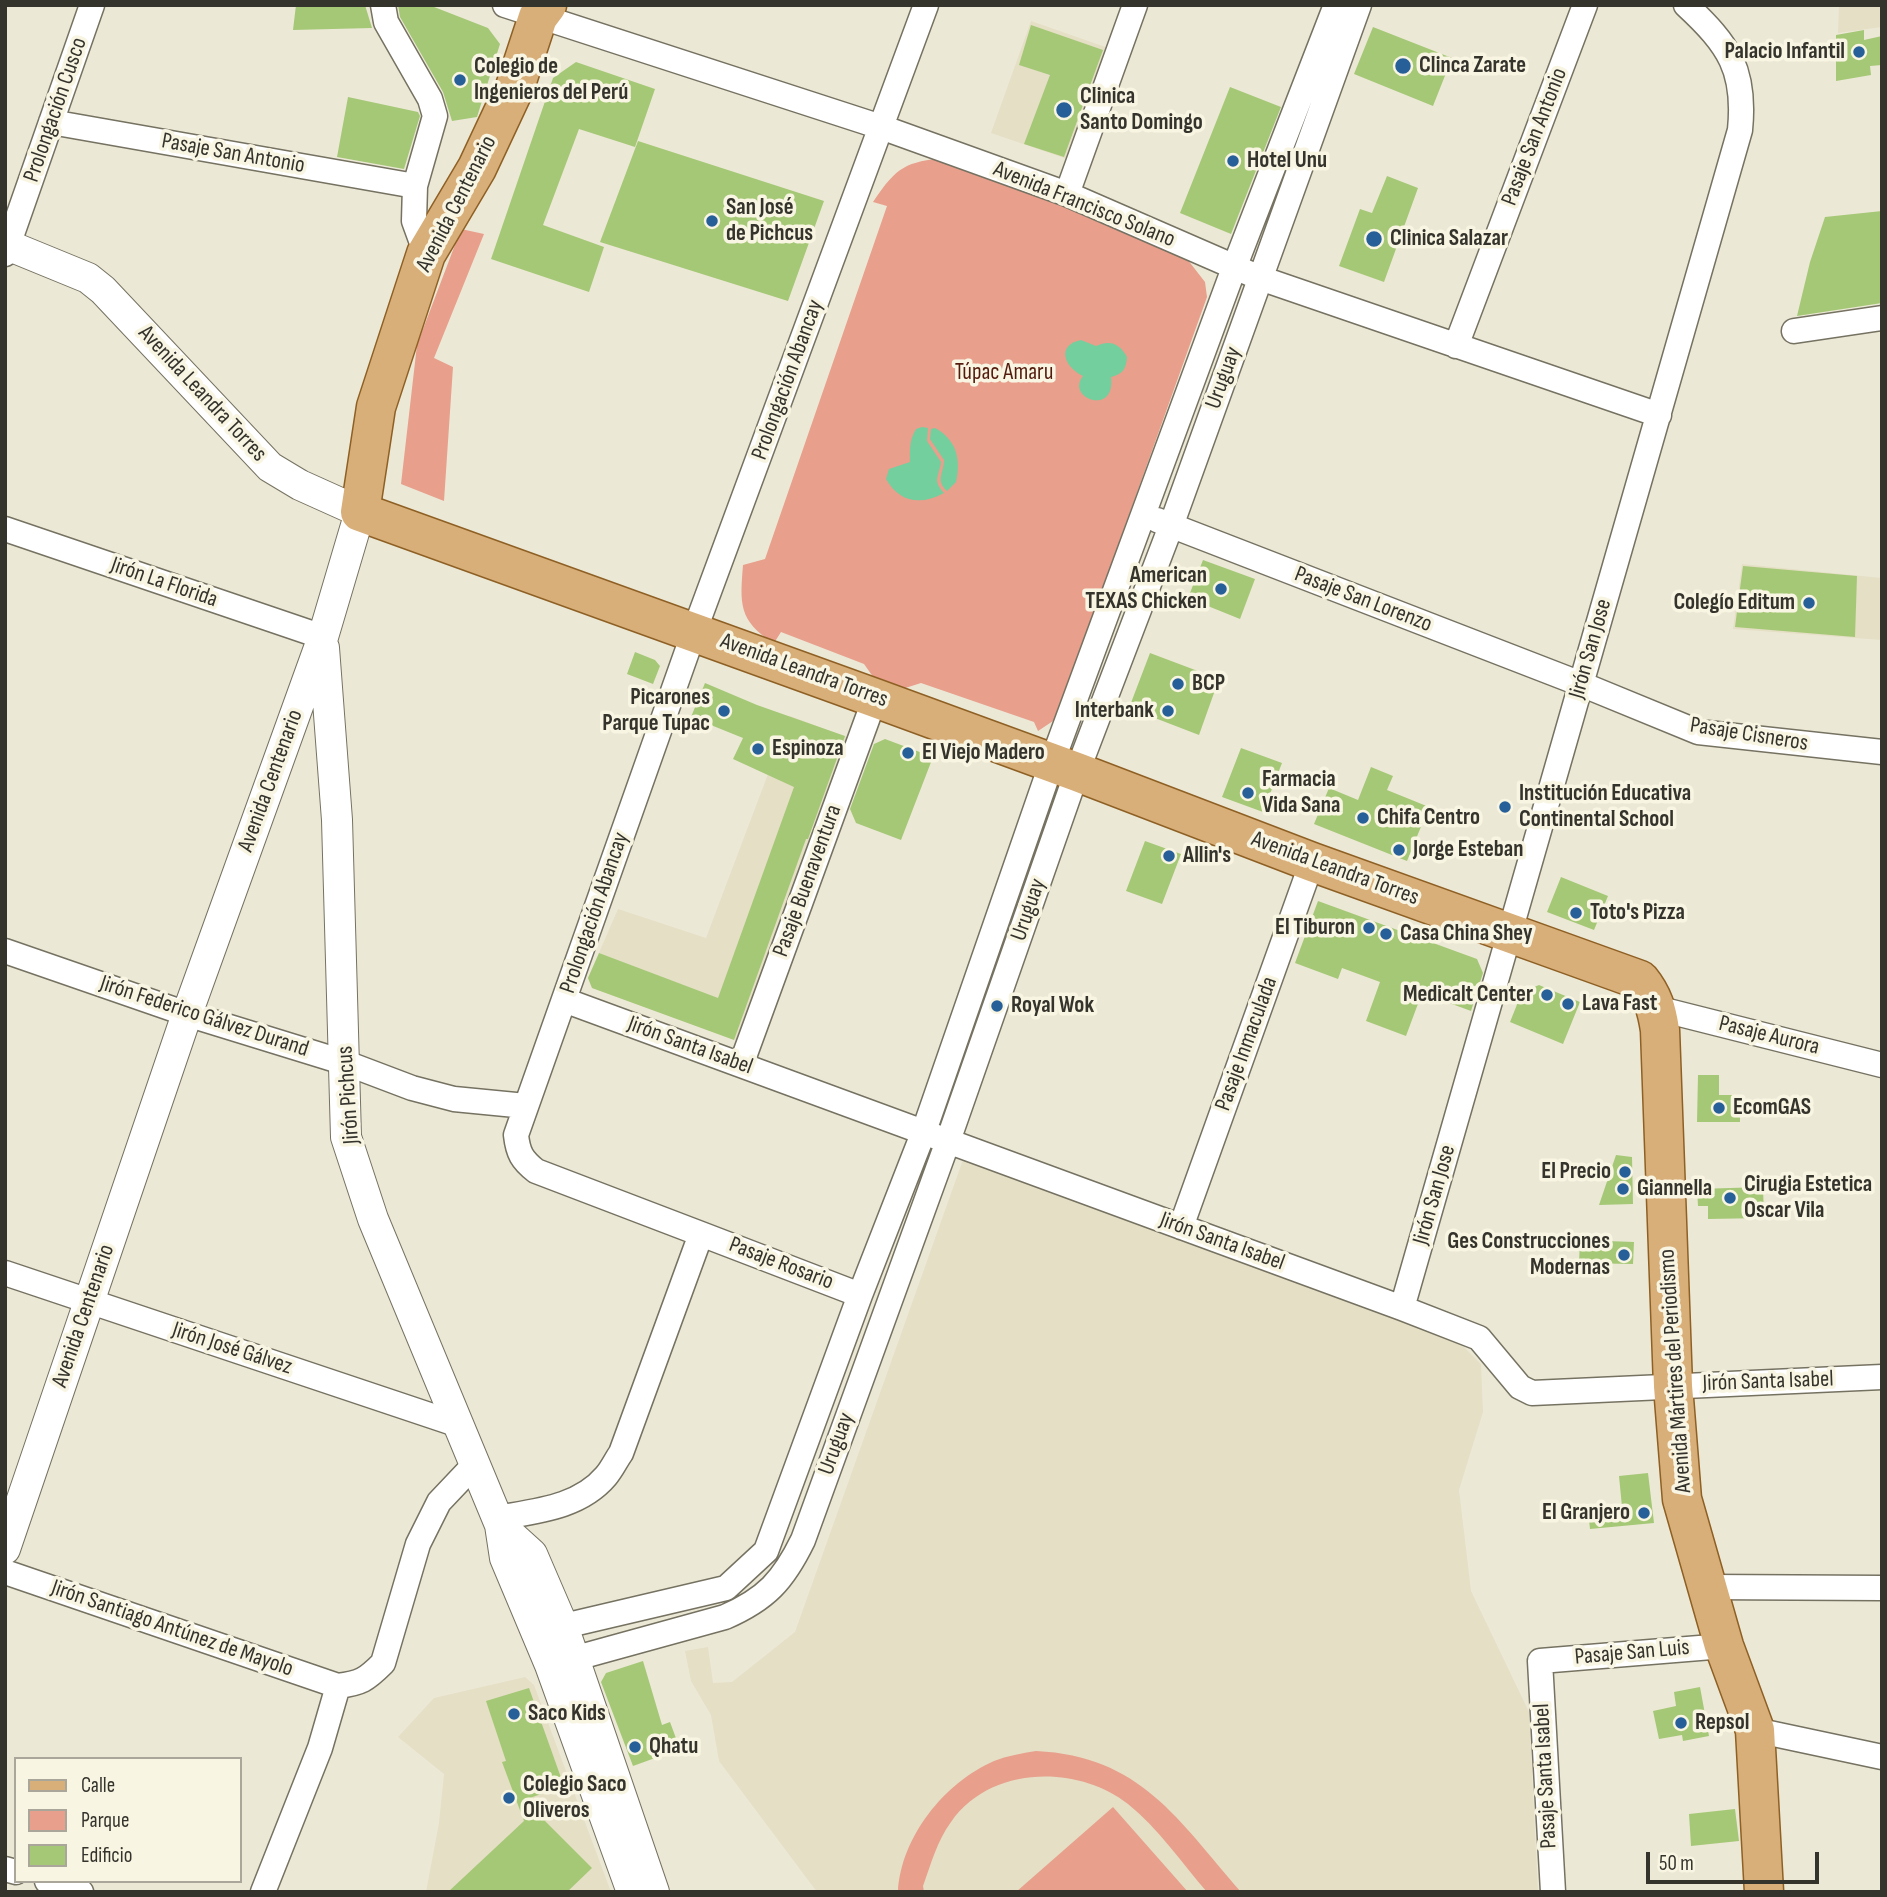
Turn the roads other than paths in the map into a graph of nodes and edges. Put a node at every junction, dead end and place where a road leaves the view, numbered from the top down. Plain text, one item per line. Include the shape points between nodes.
1 (92, 5) edge
2 (383, 5) edge
3 (926, 5) edge
4 (1135, 5) edge
5 (1336, 5) edge
6 (1359, 5) edge
7 (1585, 5) edge
8 (1686, 5) edge
9 (532, 8) edge
10 (51, 122) junction
11 (881, 127) junction
12 (415, 186) junction
13 (1067, 194) junction
14 (6, 248) edge
15 (426, 254) junction
16 (1234, 268) junction
17 (1260, 278) junction
18 (1882, 318) edge
19 (1794, 331) dead end
20 (1456, 346) junction
21 (1658, 415) junction
22 (360, 512) junction
23 (1144, 516) junction
24 (1171, 526) junction
25 (5, 529) edge
26 (694, 632) junction
27 (323, 638) junction
28 (1581, 684) junction
29 (875, 698) junction
30 (1882, 752) edge
31 (1065, 767) junction
32 (1312, 862) junction
33 (1510, 933) junction
34 (5, 951) edge
35 (564, 1000) junction
36 (1656, 1008) junction
37 (187, 1014) junction
38 (346, 1063) junction
39 (741, 1065) junction
40 (1882, 1065) edge
41 (526, 1106) junction
42 (924, 1132) junction
43 (948, 1141) junction
44 (1181, 1227) junction
45 (701, 1234) junction
46 (5, 1273) edge
47 (860, 1295) junction
48 (89, 1301) junction
49 (1402, 1308) junction
50 (1882, 1377) edge
51 (1673, 1386) junction
52 (459, 1425) junction
53 (475, 1464) junction
54 (498, 1522) junction
55 (5, 1549) edge
56 (5, 1572) edge
57 (1707, 1587) junction
58 (1882, 1588) edge
59 (549, 1630) junction
60 (1724, 1646) junction
61 (1539, 1661) joint
62 (562, 1662) junction
63 (338, 1686) junction
64 (1755, 1730) junction
65 (1882, 1756) edge
66 (604, 1782) junction
67 (263, 1892) edge
68 (632, 1892) edge
69 (654, 1892) edge
70 (1553, 1892) edge
71 (1764, 1892) edge

1 - 10 street, Prolongación Cusco
2 - 12 street via 386,22 435,116
3 - 11 street, Prolongación Abancay
4 - 13 street
5 - 16 street, Uruguay
6 - 17 street, Uruguay
7 - 20 street, Pasaje San Antonio
8 - 21 street, Jirón San Jose via 1710,28 1736,66 1743,101 1740,130
9 - 11 street, Avenida Francisco Solano
9 - 15 main road, Avenida Centenario via 515,87 477,168
10 - 12 street, Pasaje San Antonio
10 - 14 street, Prolongación Cusco
11 - 13 street, Avenida Francisco Solano
11 - 26 street, Prolongación Abancay
12 - 15 street via 414,221
13 - 16 street, Avenida Francisco Solano
14 - 22 street, Avenida Leandra Torres via 88,278 270,467
15 - 22 main road, Avenida Centenario via 376,407
16 - 17 street, Avenida Francisco Solano
16 - 23 street, Uruguay
17 - 20 street, Avenida Francisco Solano
17 - 24 street, Uruguay
18 - 19 street
20 - 21 street, Avenida Francisco Solano
21 - 28 street, Jirón San Jose
22 - 26 main road, Avenida Leandra Torres
22 - 27 street, Avenida Centenario
23 - 24 street, Pasaje San Lorenzo
23 - 31 street, Uruguay
24 - 28 street, Pasaje San Lorenzo
24 - 31 street, Uruguay
25 - 27 street, Jirón La Florida
26 - 29 main road, Avenida Leandra Torres
26 - 35 street, Prolongación Abancay
27 - 37 street, Avenida Centenario
27 - 38 street, Jirón Pichcus via 337,820
28 - 30 street, Pasaje Cisneros via 1698,732
28 - 33 street, Jirón San Jose
29 - 31 main road, Avenida Leandra Torres
29 - 39 street, Pasaje Buenaventura
31 - 32 main road, Avenida Leandra Torres
31 - 42 street, Uruguay
31 - 43 street, Uruguay
32 - 33 main road, Avenida Leandra Torres
32 - 44 street, Pasaje Inmaculada
33 - 36 main road, Avenida Leandra Torres via 1640,980
33 - 49 street, Jirón San Jose
34 - 37 street, Jirón Federico Gálvez Durand
35 - 39 street, Jirón Santa Isabel
35 - 41 street, Prolongación Abancay
36 - 40 street, Pasaje Aurora
36 - 51 main road, Avenida Mártires del Periodismo
37 - 38 street, Jirón Federico Gálvez Durand
37 - 48 street, Avenida Centenario
38 - 41 street, Jirón Federico Gálvez Durand via 454,1099
38 - 52 street, Jirón Pichcus via 346,1137 373,1219
39 - 42 street, Jirón Santa Isabel
41 - 45 street, Prolongación Abancay via 516,1135 517,1152 536,1171
42 - 43 street, Jirón Santa Isabel
42 - 47 street, Uruguay
43 - 44 street, Jirón Santa Isabel
43 - 62 street, Uruguay via 791,1565 772,1590 726,1617
44 - 49 street, Jirón Santa Isabel
45 - 47 street, Pasaje Rosario
45 - 54 street via 621,1453 606,1476 562,1506
46 - 48 street, Jirón José Gálvez
47 - 59 street, Uruguay via 766,1551 726,1588
48 - 52 street, Jirón José Gálvez
48 - 55 street, Avenida Centenario
49 - 51 street, Jirón Santa Isabel via 1479,1338 1520,1387 1532,1393
50 - 51 street, Jirón Santa Isabel
51 - 57 main road, Avenida Mártires del Periodismo via 1682,1499
52 - 53 street, Jirón Pichcus
53 - 54 street, Jirón Pichcus
53 - 63 street via 439,1502 418,1544 383,1663 358,1684
54 - 59 street, Jirón Pichcus via 505,1558
56 - 63 street, Jirón Santiago Antúnez de Mayolo
57 - 58 street
57 - 60 main road, Avenida Mártires del Periodismo
59 - 62 street, Jirón Pichcus
60 - 61 street, Pasaje San Luis
60 - 64 main road, Avenida Mártires del Periodismo
61 - 70 street, Pasaje Santa Isabel
62 - 66 street, Jirón Pichcus
63 - 67 street via 320,1748
64 - 65 street
64 - 71 main road, Avenida Mártires del Periodismo
66 - 68 street
66 - 69 street

